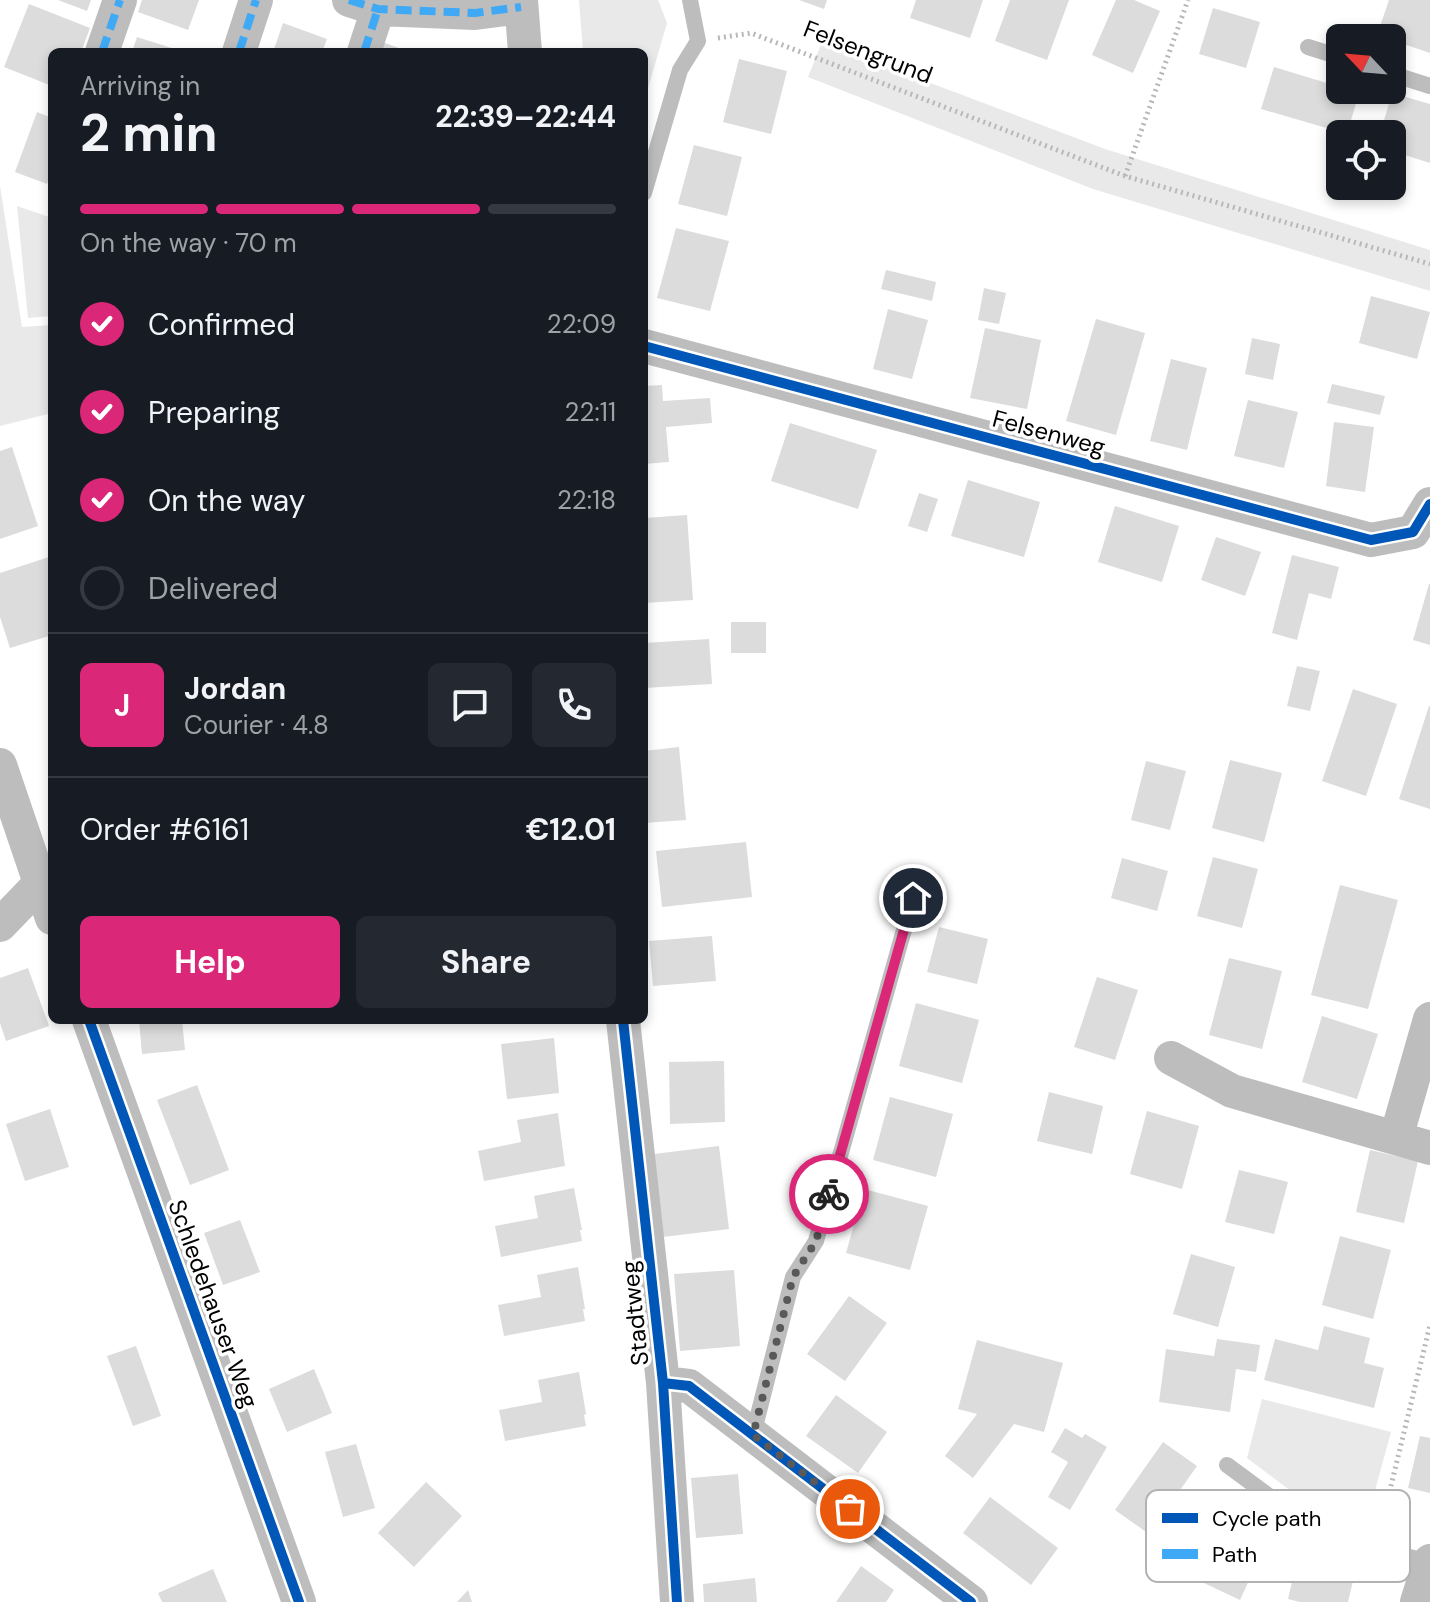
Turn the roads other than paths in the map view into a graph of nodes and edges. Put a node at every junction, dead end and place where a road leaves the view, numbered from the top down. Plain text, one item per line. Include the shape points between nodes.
1 (120, 0) edge
2 (256, 0) edge
3 (690, 0) edge
4 (521, 4) edge
5 (364, 5) edge
6 (1308, 47) dead end
7 (103, 48) edge
8 (240, 48) edge
9 (364, 48) edge
10 (525, 48) edge
11 (1326, 53) edge
12 (1406, 78) edge
13 (1430, 86) edge
14 (648, 179) edge
15 (648, 347) edge
16 (1430, 504) edge
17 (0, 765) edge
18 (46, 877) edge
19 (913, 898) dead end
20 (0, 925) edge
21 (1430, 1019) edge
22 (90, 1024) edge
23 (623, 1024) edge
24 (1171, 1058) dead end
25 (1396, 1138) junction
26 (1430, 1148) edge
27 (663, 1383) junction
28 (753, 1435) junction
29 (1227, 1465) dead end
30 (1261, 1490) edge
31 (1429, 1561) edge
32 (299, 1602) edge
33 (677, 1602) edge
34 (971, 1602) edge
35 (1417, 1602) edge

1 - 7 street
2 - 8 street
3 - 14 lane via 698,41 680,70
4 - 5 street via 475,13
4 - 10 street
5 - 9 street
6 - 11 lane
12 - 13 lane
15 - 16 street, Felsenweg via 1371,540 1413,532
17 - 18 street
18 - 20 street
19 - 28 lane via 816,1241 793,1277
21 - 25 street
22 - 32 street, Schledehauser Weg
23 - 27 street, Stadtweg
24 - 25 street via 1232,1091
25 - 26 street
27 - 28 street via 689,1386
27 - 33 street, Stadtweg
28 - 34 street
29 - 30 lane
31 - 35 street

